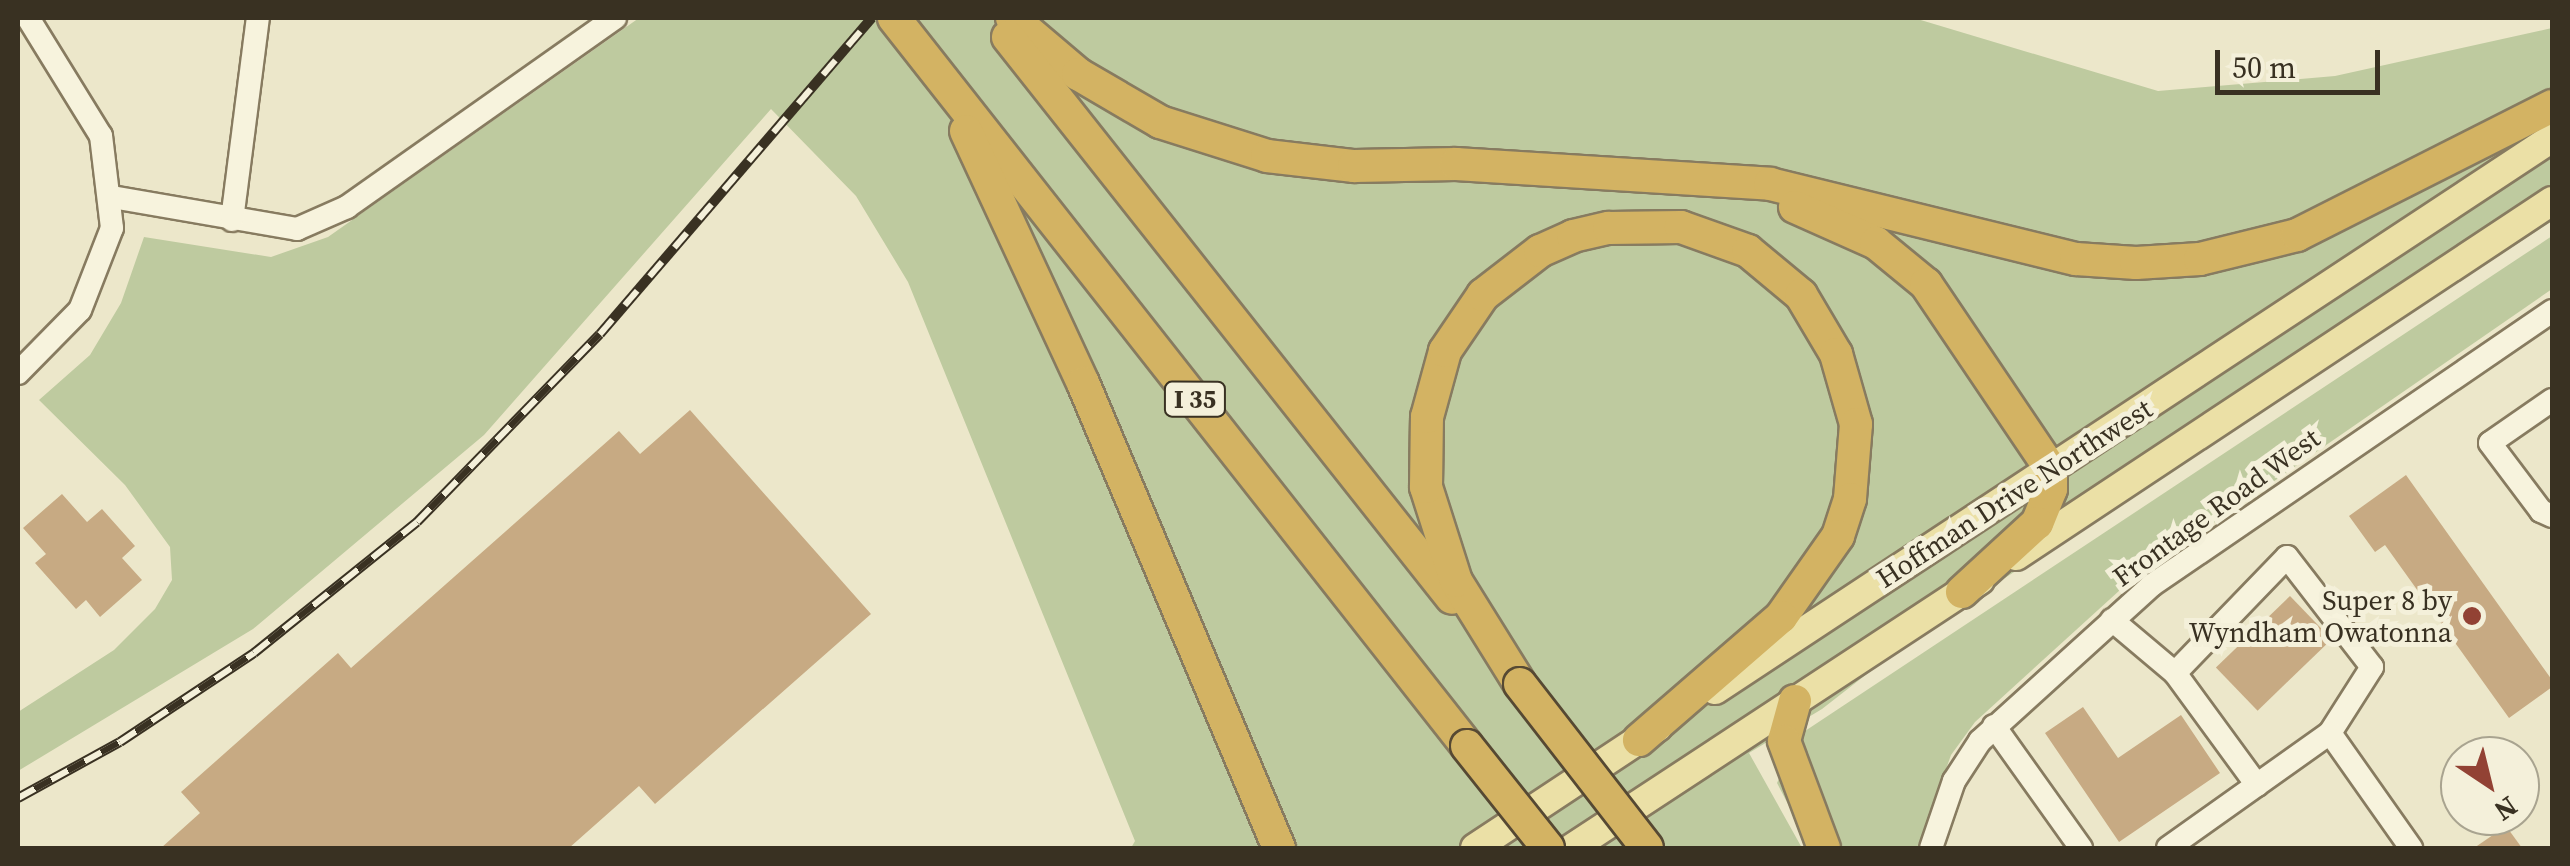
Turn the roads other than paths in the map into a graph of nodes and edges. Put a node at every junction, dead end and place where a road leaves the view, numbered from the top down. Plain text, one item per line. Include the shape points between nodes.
1 (28, 18) edge
2 (258, 18) edge
3 (615, 18) edge
4 (894, 18) edge
5 (992, 18) edge
6 (1012, 18) edge
7 (589, 25) edge
8 (923, 53) junction
9 (2552, 106) edge
10 (2552, 138) edge
11 (1659, 176) junction
12 (112, 197) junction
13 (2552, 201) edge
14 (232, 220) junction
15 (2552, 311) edge
16 (18, 373) edge
17 (2552, 400) edge
18 (2051, 469) junction
19 (2552, 516) edge
20 (1962, 592) junction
21 (2112, 620) junction
22 (2175, 673) junction
23 (1210, 678) junction
24 (1520, 684) junction
25 (1795, 701) junction
26 (1994, 726) junction
27 (2330, 733) junction
28 (1639, 740) junction
29 (2257, 785) junction
30 (1280, 848) edge
31 (1304, 848) edge
32 (1475, 848) edge
33 (1548, 848) edge
34 (1572, 848) edge
35 (1648, 848) edge
36 (1824, 848) edge
37 (1931, 848) edge
38 (2080, 848) edge
39 (2168, 848) edge
40 (2411, 848) edge

1 - 12 street via 86,104 101,136
2 - 14 street
3 - 7 street
4 - 8 highway, I 35
5 - 24 highway, I 35
6 - 11 highway via 1078,74 1160,122 1227,147 1354,166 1456,164
7 - 14 street via 346,207 297,228
8 - 23 highway via 1004,207
8 - 33 highway, I 35, bridge
9 - 11 highway via 2297,235 2200,260 2076,259 1770,184
10 - 18 main road, Hoffman Drive Northwest
11 - 18 highway via 1807,210 1903,264 1952,314
12 - 14 street
12 - 16 street via 112,228 87,298 59,338
13 - 20 main road, Hoffman Drive Northwest
15 - 21 street, Frontage Road West via 2168,574
17 - 19 street via 2490,443
18 - 20 highway via 2037,523
18 - 28 main road, Hoffman Drive Northwest
20 - 25 main road, Hoffman Drive Northwest
21 - 22 street
21 - 26 street, Frontage Road West
22 - 27 street via 2287,557 2372,666
22 - 29 street
23 - 30 highway
23 - 31 highway
24 - 28 highway via 1456,581 1426,487 1427,418 1445,352 1483,294 1540,251 1573,236 1681,227 1748,250 1801,295 1836,354 1856,424 1850,499 1838,536 1781,617
24 - 35 highway, I 35, bridge
25 - 34 main road, Hoffman Drive Northwest
25 - 36 highway via 1784,741
26 - 37 street, Frontage Road West via 1954,781
26 - 38 street
27 - 29 street
27 - 40 street
28 - 32 main road, Hoffman Drive Northwest
29 - 39 street

